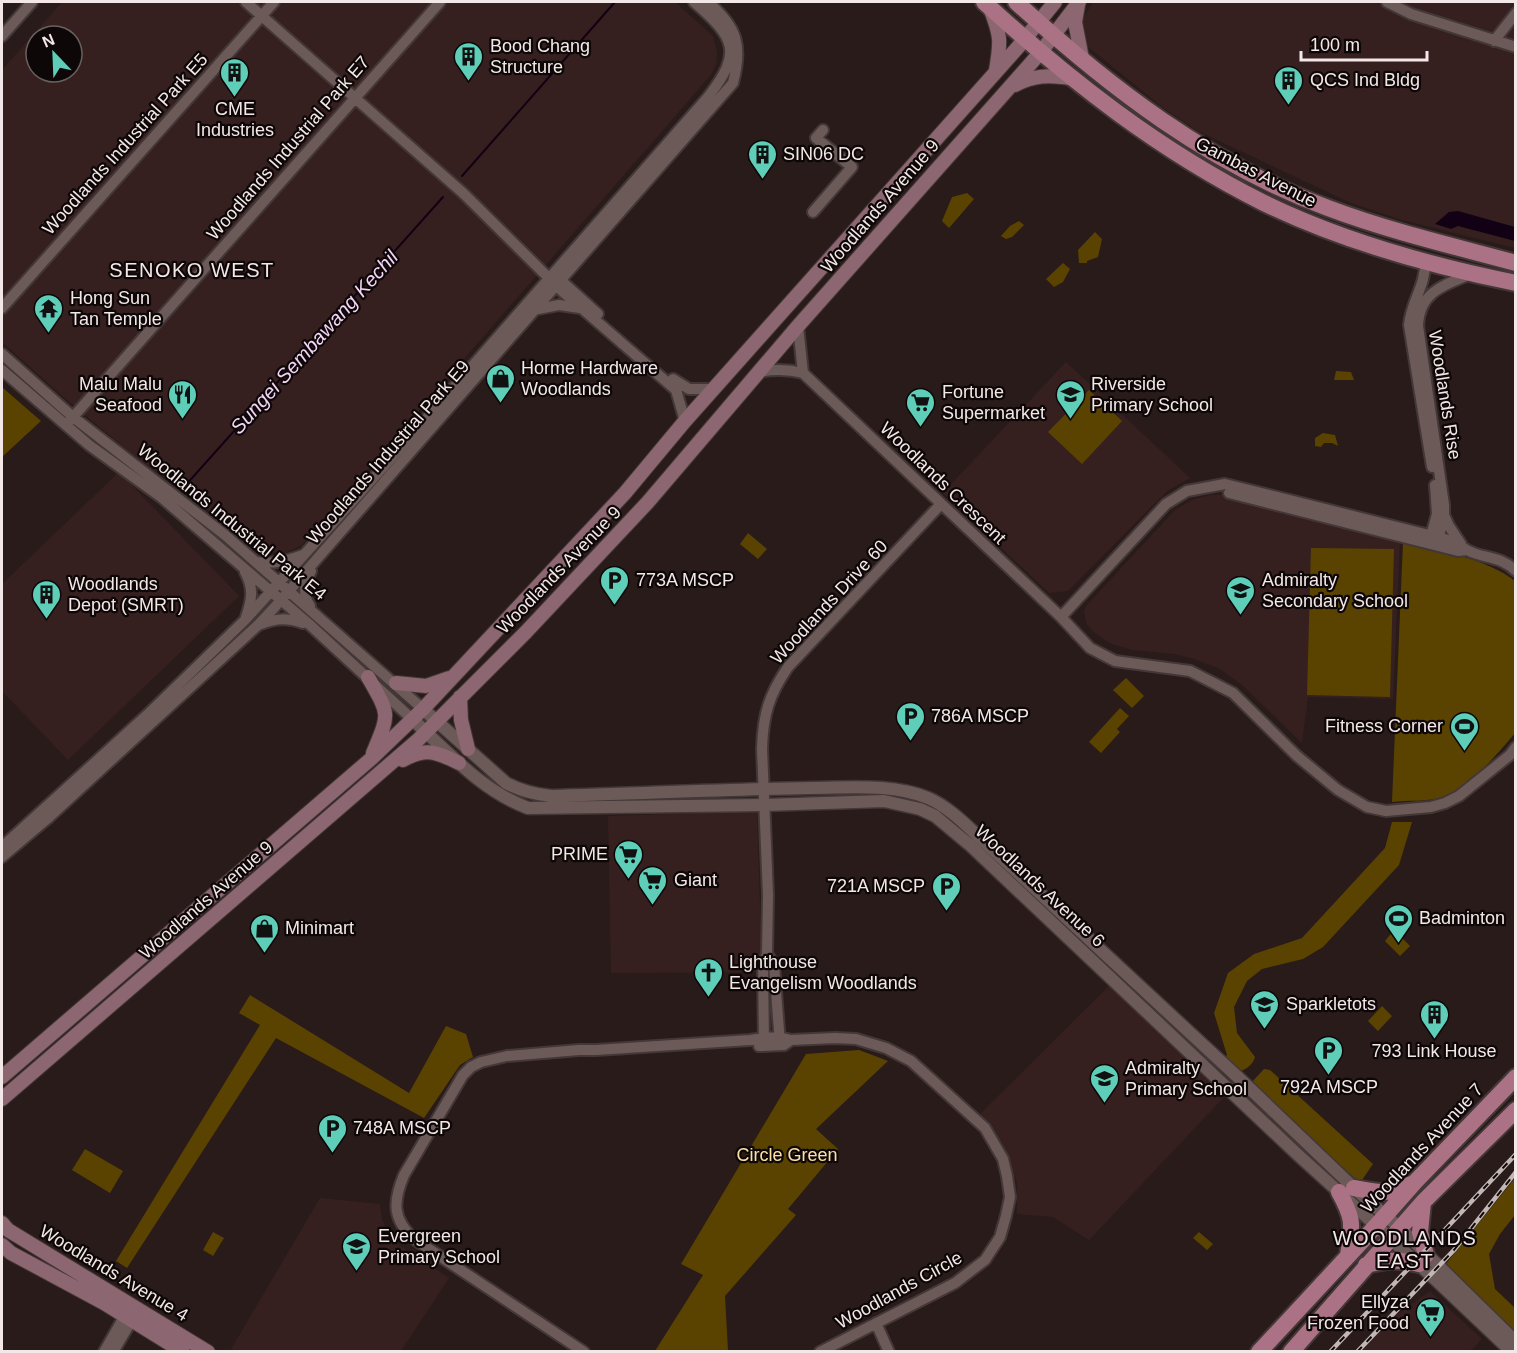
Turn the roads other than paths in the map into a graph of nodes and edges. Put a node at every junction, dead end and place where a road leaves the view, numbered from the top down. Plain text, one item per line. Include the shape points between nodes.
1 (32, 2) edge
2 (246, 2) edge
3 (274, 2) edge
4 (440, 2) edge
5 (694, 2) edge
6 (708, 2) edge
7 (1016, 2) edge
8 (1055, 2) edge
9 (1079, 2) edge
10 (1387, 2) edge
11 (986, 4) edge
12 (1515, 13) edge
13 (261, 15) junction
14 (1039, 22) junction
15 (1054, 34) junction
16 (2, 36) edge
17 (1025, 39) junction
18 (1494, 41) junction
19 (1515, 47) edge
20 (1040, 53) junction
21 (1082, 58) junction
22 (734, 63) junction
23 (995, 72) junction
24 (1070, 78) junction
25 (1007, 89) junction
26 (355, 97) junction
27 (823, 130) dead end
28 (813, 212) dead end
29 (1425, 262) junction
30 (1515, 263) edge
31 (1471, 274) junction
32 (554, 279) junction
33 (1515, 283) edge
34 (2, 308) edge
35 (581, 308) junction
36 (533, 310) junction
37 (798, 326) junction
38 (3, 357) edge
39 (2, 370) edge
40 (759, 372) junction
41 (803, 373) junction
42 (714, 389) junction
43 (43, 397) junction
44 (70, 421) junction
45 (685, 421) junction
46 (1217, 486) junction
47 (941, 504) junction
48 (1440, 514) junction
49 (1410, 530) junction
50 (1434, 540) junction
51 (1464, 547) junction
52 (305, 554) junction
53 (320, 555) junction
54 (257, 562) junction
55 (242, 567) junction
56 (1515, 571) edge
57 (281, 582) junction
58 (290, 590) junction
59 (271, 592) junction
60 (281, 601) junction
61 (311, 609) junction
62 (1061, 617) junction
63 (245, 620) junction
64 (309, 624) junction
65 (257, 626) junction
66 (368, 677) junction
67 (453, 677) junction
68 (396, 683) junction
69 (182, 688) junction
70 (460, 697) junction
71 (423, 709) junction
72 (412, 719) junction
73 (437, 722) junction
74 (426, 733) junction
75 (468, 749) junction
76 (1514, 754) edge
77 (372, 758) junction
78 (459, 763) junction
79 (386, 769) junction
80 (764, 789) junction
81 (765, 805) junction
82 (2, 846) edge
83 (2, 857) edge
84 (767, 954) junction
85 (780, 1041) junction
86 (764, 1042) junction
87 (2, 1077) edge
88 (1515, 1077) edge
89 (2, 1100) edge
90 (1515, 1110) edge
91 (1416, 1181) junction
92 (1346, 1190) junction
93 (1423, 1202) junction
94 (1381, 1221) junction
95 (2, 1223) edge
96 (1395, 1233) junction
97 (2, 1245) edge
98 (1348, 1257) junction
99 (1423, 1260) junction
100 (1366, 1265) junction
101 (132, 1313) junction
102 (876, 1323) junction
103 (1515, 1342) edge
104 (104, 1352) edge
105 (113, 1352) edge
106 (183, 1352) edge
107 (208, 1352) edge
108 (584, 1352) edge
109 (820, 1352) edge
110 (889, 1352) edge
111 (1259, 1352) edge
112 (1291, 1352) edge
113 (1512, 1352) edge

1 - 16 street
2 - 13 street
3 - 13 street, Woodlands Industrial Park E5
4 - 26 street, Woodlands Industrial Park E7
5 - 22 street via 722,28
6 - 22 street via 738,41
7 - 14 main road, Gambas Avenue
8 - 14 main road, Woodlands Avenue 9
9 - 15 main road, Woodlands Avenue 9
9 - 21 main road via 1075,22
10 - 18 street via 1411,14
11 - 17 main road, Gambas Avenue
11 - 23 main road via 1000,33
12 - 18 street
13 - 26 street
13 - 34 street, Woodlands Industrial Park E5
14 - 15 main road, Gambas Avenue
14 - 17 main road, Woodlands Avenue 9
15 - 20 main road, Woodlands Avenue 9
15 - 21 main road, Gambas Avenue
17 - 20 main road, Gambas Avenue
17 - 23 main road, Woodlands Avenue 9
18 - 19 street
20 - 24 main road, Gambas Avenue
20 - 25 main road, Woodlands Avenue 9
21 - 30 main road, Gambas Avenue via 1182,135 1276,186 1381,227
22 - 32 street, Woodlands Industrial Park E9 via 734,83
23 - 42 main road, Woodlands Avenue 9
24 - 25 main road via 1038,76
24 - 29 main road, Gambas Avenue via 1145,133 1266,204
25 - 37 main road, Woodlands Avenue 9
26 - 32 street
26 - 44 street, Woodlands Industrial Park E7
27 - 28 street via 816,138 852,167
29 - 31 main road, Gambas Avenue
29 - 48 street, Woodlands Rise via 1424,281 1413,302 1409,325
31 - 33 main road, Gambas Avenue
31 - 48 street, Woodlands Rise via 1433,291 1418,314 1442,480
32 - 35 street
32 - 36 street, Woodlands Industrial Park E9
32 - 42 street via 678,384 694,390
32 - 52 street, Woodlands Industrial Park E9
35 - 36 street via 559,305
35 - 45 street via 676,390
36 - 53 street, Woodlands Industrial Park E9
37 - 40 main road, Woodlands Avenue 9
37 - 41 street
38 - 43 street, Woodlands Industrial Park E4
39 - 43 street, Woodlands Industrial Park E4
40 - 41 street via 787,369
40 - 70 main road, Woodlands Avenue 9 via 648,502
41 - 47 street, Woodlands Crescent
42 - 45 main road, Woodlands Avenue 9
43 - 44 street, Woodlands Industrial Park E4
44 - 54 street, Woodlands Industrial Park E4
44 - 55 street, Woodlands Industrial Park E4 via 89,445 161,497
45 - 67 main road, Woodlands Avenue 9 via 625,493
46 - 49 street via 1225,484
46 - 50 street via 1298,512
46 - 62 street via 1187,491 1166,504
47 - 62 street, Woodlands Crescent
47 - 80 street, Woodlands Drive 60 via 776,684 762,725
48 - 49 street
48 - 50 street, Woodlands Rise
48 - 51 street, Woodlands Rise
49 - 50 street
50 - 51 street
51 - 56 street via 1494,557
52 - 54 street via 272,564
52 - 57 street, Woodlands Industrial Park E9
53 - 58 street, Woodlands Industrial Park E9
53 - 61 street via 306,582 304,597
54 - 57 street, Woodlands Industrial Park E4
55 - 59 street, Woodlands Industrial Park E4
55 - 63 street via 252,591
57 - 58 street, Woodlands Industrial Park E4
57 - 59 street, Woodlands Industrial Park E9
58 - 60 street, Woodlands Industrial Park E9
58 - 61 street, Woodlands Industrial Park E4
59 - 60 street, Woodlands Industrial Park E4
59 - 63 street, Woodlands Industrial Park E9
60 - 64 street, Woodlands Industrial Park E4
60 - 65 street, Woodlands Industrial Park E9
61 - 68 street, Woodlands Industrial Park E4
62 - 76 street, Woodlands Crescent via 1090,648 1115,661 1190,671 1233,693 1297,756 1338,790 1367,807 1386,811 1445,803
63 - 69 street, Woodlands Industrial Park E9
64 - 65 street via 277,618
64 - 66 street, Woodlands Industrial Park E4
65 - 69 street, Woodlands Industrial Park E9
66 - 72 street, Woodlands Industrial Park E4
66 - 77 main road via 386,713
67 - 68 main road via 426,686
67 - 71 main road, Woodlands Avenue 9
68 - 71 street, Woodlands Industrial Park E4
69 - 82 street, Woodlands Industrial Park E9
69 - 83 street, Woodlands Industrial Park E9 via 47,819
70 - 73 main road, Woodlands Avenue 9
70 - 75 main road
71 - 72 main road, Woodlands Avenue 9
71 - 73 street, Woodlands Industrial Park E4
72 - 74 street, Woodlands Industrial Park E4
72 - 77 main road, Woodlands Avenue 9
73 - 74 main road, Woodlands Avenue 9
73 - 75 street, Woodlands Avenue 6
74 - 78 street, Woodlands Avenue 6
74 - 79 main road, Woodlands Avenue 9
75 - 80 street, Woodlands Avenue 6 via 506,783 533,794
77 - 87 main road, Woodlands Avenue 9
78 - 79 main road via 422,751
78 - 81 street, Woodlands Avenue 6 via 491,790 528,808
79 - 89 main road, Woodlands Avenue 9
80 - 81 street, Woodlands Drive 60
80 - 92 street, Woodlands Avenue 6 via 880,789 928,798 947,810 1242,1081
81 - 84 street, Woodlands Drive 60
81 - 92 street, Woodlands Avenue 6 via 884,801 935,816
84 - 85 street via 774,964
84 - 86 street via 763,965
85 - 86 street
85 - 102 street, Woodlands Circle via 856,1039 910,1060 985,1128 1004,1159 1010,1197 1000,1237 985,1260 955,1283
86 - 108 street via 507,1056 481,1062 458,1082 409,1165 398,1189 396,1205 403,1229
88 - 91 main road, Woodlands Avenue 7
90 - 93 main road
91 - 92 main road via 1396,1192
91 - 94 main road, Woodlands Avenue 7
92 - 94 street, Woodlands Avenue 6
92 - 98 main road via 1352,1222
93 - 96 main road
93 - 99 main road
94 - 96 street, Woodlands Avenue 6
94 - 98 main road, Woodlands Avenue 7
95 - 101 main road, Woodlands Avenue 4
96 - 99 street, Woodlands Avenue 6
96 - 100 main road
97 - 101 main road, Woodlands Avenue 4
98 - 111 main road, Woodlands Avenue 7
99 - 100 main road via 1391,1259
99 - 103 street, Woodlands Avenue 6
99 - 113 street, Woodlands Avenue 6
100 - 112 main road
101 - 104 street
101 - 105 street
101 - 106 main road, Woodlands Avenue 4
101 - 107 main road, Woodlands Avenue 4
102 - 109 street, Woodlands Circle
102 - 110 street

